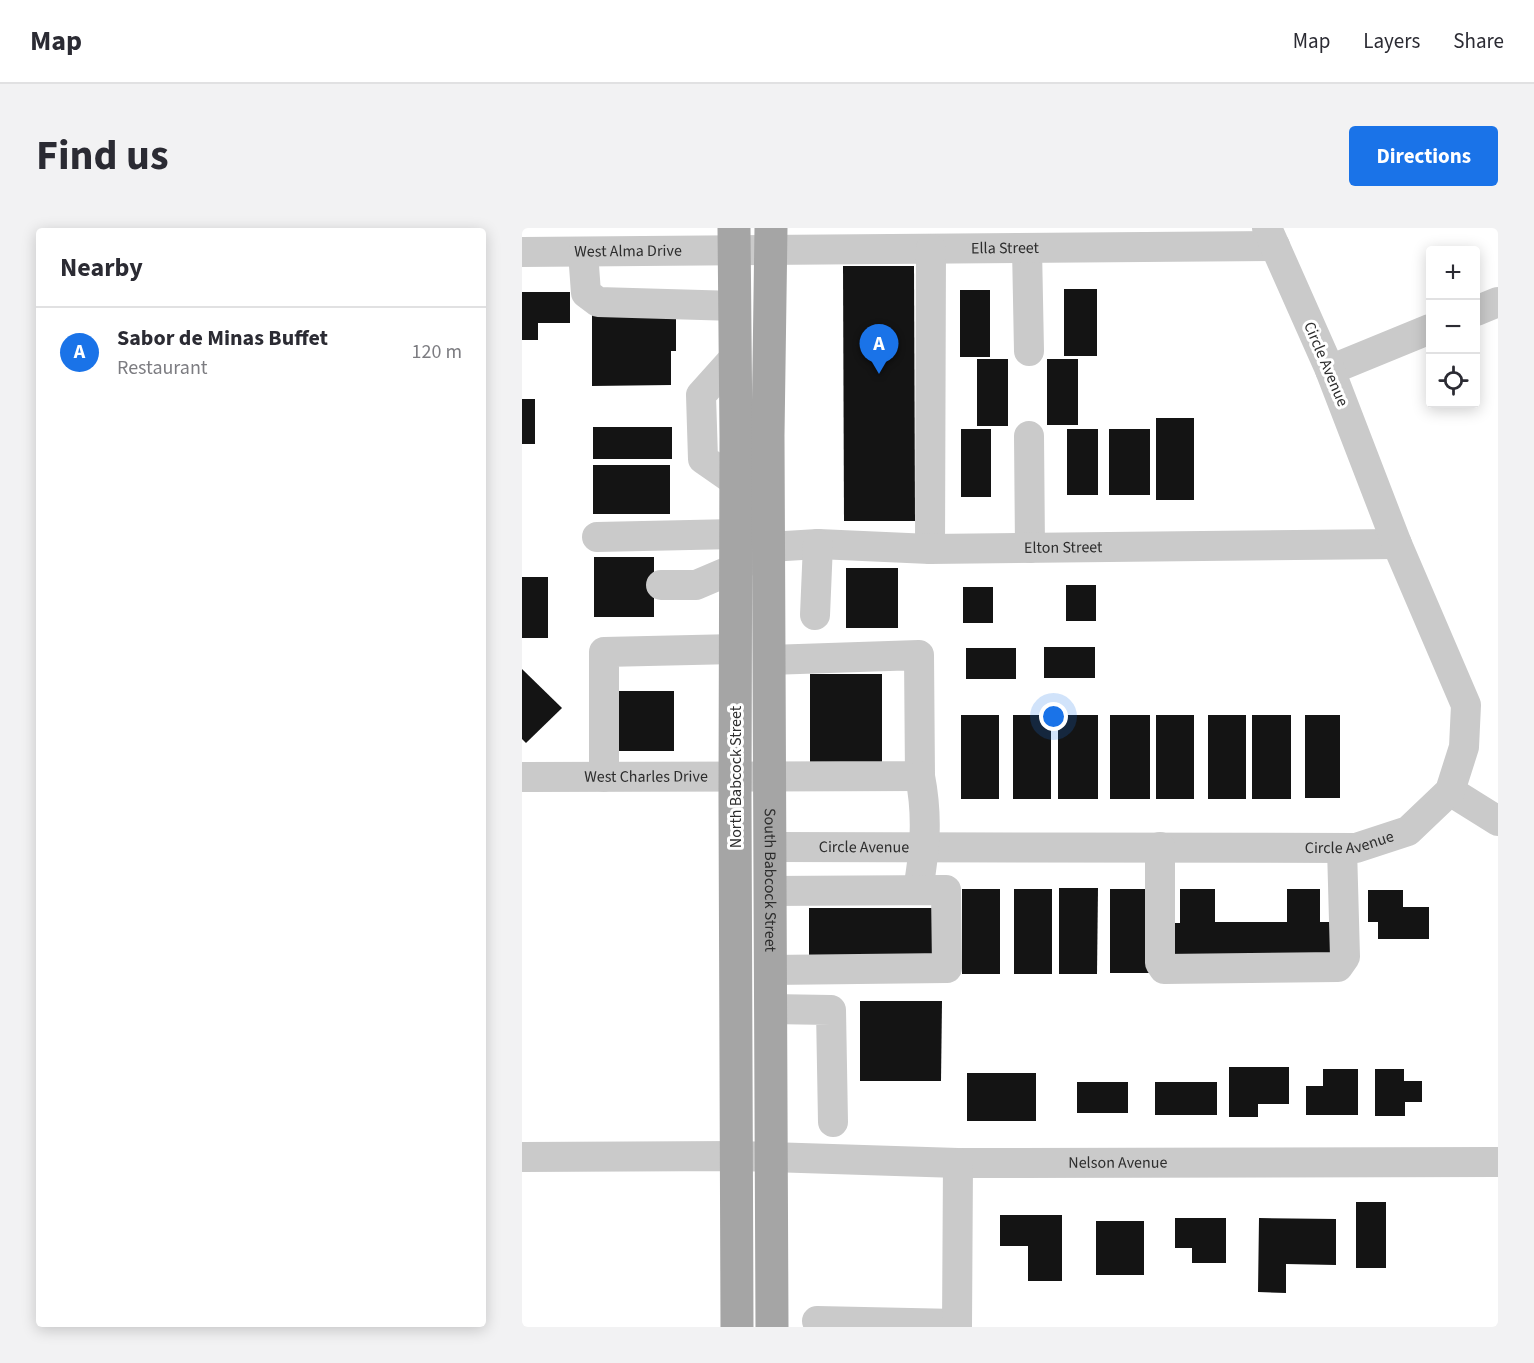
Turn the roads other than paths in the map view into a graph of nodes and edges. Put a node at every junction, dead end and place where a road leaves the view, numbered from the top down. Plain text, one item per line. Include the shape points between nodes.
1 (640, 228) edge
2 (1271, 237) edge
3 (734, 239) edge
4 (771, 239) edge
5 (1027, 248) junction
6 (930, 249) junction
7 (522, 252) edge
8 (583, 252) junction
9 (620, 252) junction
10 (1498, 302) edge
11 (736, 306) junction
12 (1480, 309) edge
13 (1426, 331) edge
14 (1029, 351) dead end
15 (1330, 370) junction
16 (1029, 436) dead end
17 (736, 534) junction
18 (597, 537) dead end
19 (818, 544) junction
20 (1397, 544) junction
21 (769, 547) junction
22 (1030, 548) junction
23 (930, 549) junction
24 (736, 568) junction
25 (661, 585) dead end
26 (815, 615) dead end
27 (736, 649) junction
28 (769, 660) junction
29 (736, 775) junction
30 (770, 775) junction
31 (920, 776) junction
32 (522, 777) edge
33 (604, 777) junction
34 (1450, 791) junction
35 (1498, 821) edge
36 (926, 846) junction
37 (770, 847) junction
38 (1160, 847) junction
39 (1342, 848) junction
40 (918, 890) junction
41 (770, 891) junction
42 (770, 970) junction
43 (770, 1009) junction
44 (833, 1122) dead end
45 (737, 1156) junction
46 (522, 1157) edge
47 (771, 1158) junction
48 (1498, 1162) edge
49 (958, 1163) junction
50 (817, 1321) dead end
51 (957, 1325) edge
52 (737, 1327) edge
53 (772, 1327) edge

1 - 9 street
2 - 5 street, Ella Street
2 - 15 street, Circle Avenue
3 - 4 street, Ella Street
3 - 9 street, West Alma Drive
3 - 11 main road, North Babcock Street
4 - 6 street, Ella Street
4 - 21 main road, South Babcock Street
5 - 6 street, Ella Street
5 - 14 street
6 - 23 street
7 - 8 street, West Alma Drive
8 - 9 street, West Alma Drive
8 - 11 street via 586,293 598,302
10 - 12 street
11 - 17 main road, North Babcock Street
13 - 15 street
15 - 20 street, Circle Avenue
16 - 22 street
17 - 18 street
17 - 24 main road, North Babcock Street
19 - 21 street, Elton Street
19 - 23 street, Elton Street
19 - 26 street
20 - 22 street, Elton Street
20 - 34 street, Circle Avenue via 1466,705 1464,747
21 - 24 street, Elton Street
21 - 28 main road, South Babcock Street
22 - 23 street, Elton Street
24 - 25 street, Elton Street via 696,585
24 - 27 main road, North Babcock Street
27 - 29 main road, North Babcock Street
27 - 33 street via 604,652
28 - 30 main road, South Babcock Street
28 - 31 street via 919,655
29 - 30 street, West Charles Drive
29 - 33 street, West Charles Drive
29 - 45 main road, North Babcock Street
30 - 31 street, West Charles Drive
30 - 37 main road, South Babcock Street
31 - 36 street
32 - 33 street, West Charles Drive
34 - 35 street
34 - 39 street, Circle Avenue via 1408,831 1356,848
36 - 37 street, Circle Avenue
36 - 38 street, Circle Avenue
36 - 40 street
37 - 41 main road, South Babcock Street
38 - 39 street, Circle Avenue
38 - 39 street via 1160,963 1164,969 1338,967 1345,957
40 - 41 street
40 - 42 street via 946,890 947,968
41 - 42 main road, South Babcock Street
42 - 43 main road, South Babcock Street
43 - 44 street via 831,1010
43 - 47 main road, South Babcock Street
45 - 46 street, Nelson Avenue
45 - 47 street, Nelson Avenue
45 - 52 main road, North Babcock Street
47 - 49 street, Nelson Avenue
47 - 53 main road, South Babcock Street
48 - 49 street, Nelson Avenue
49 - 51 street
50 - 51 street

